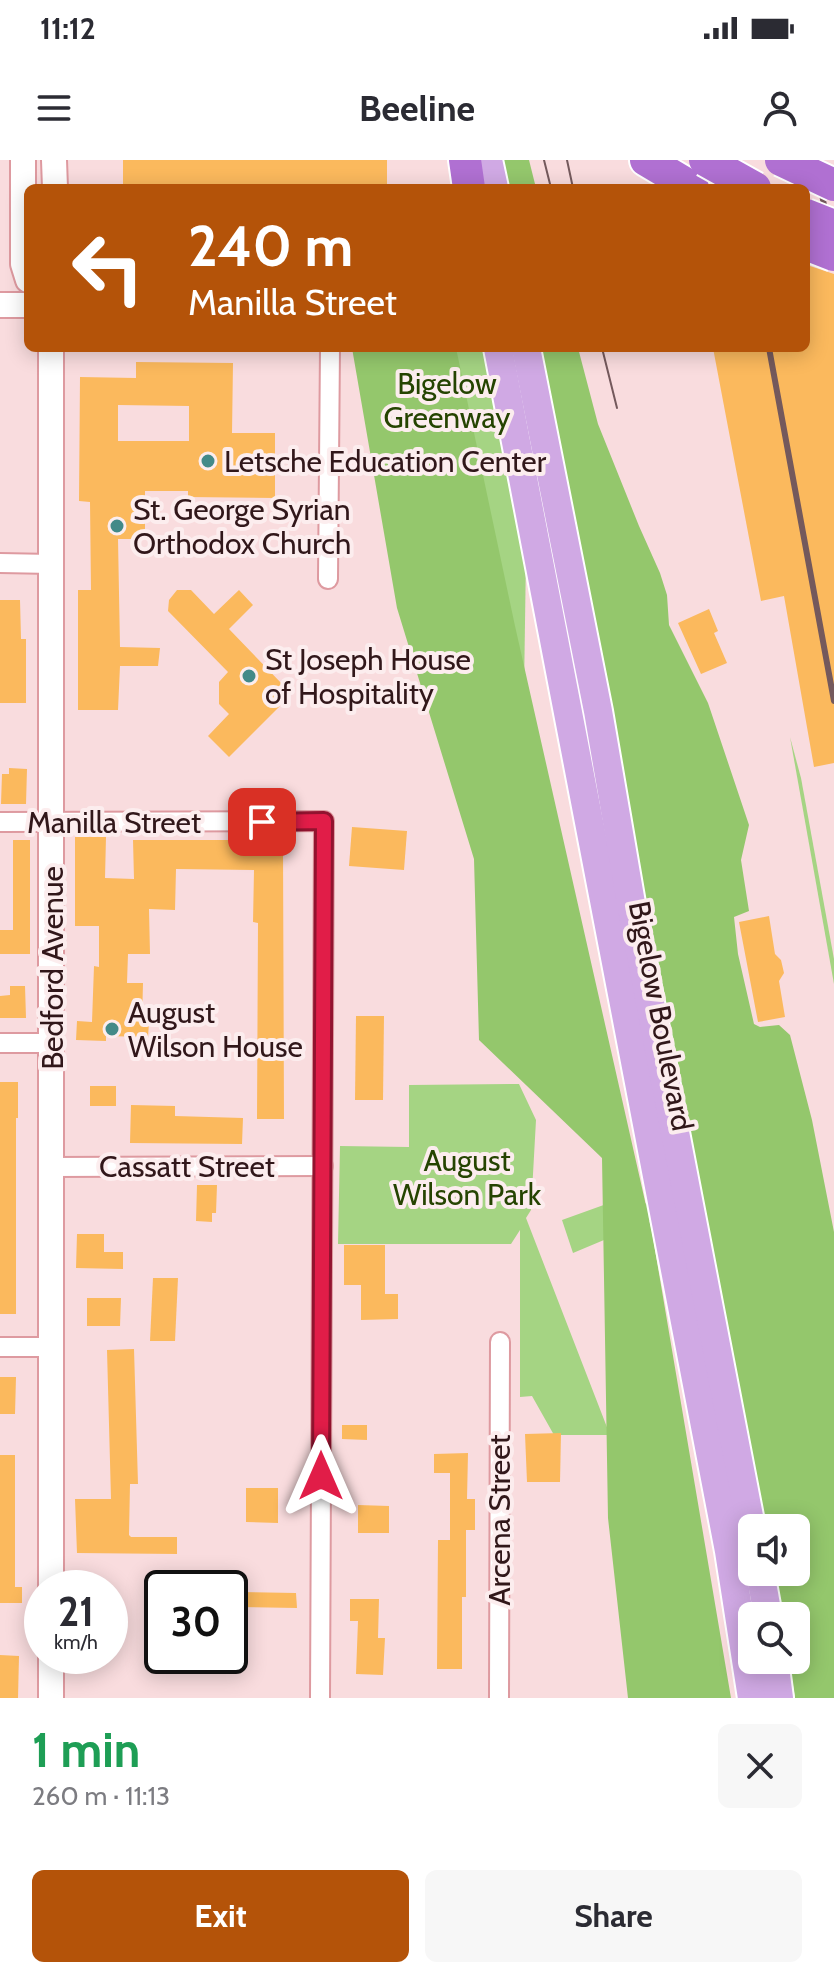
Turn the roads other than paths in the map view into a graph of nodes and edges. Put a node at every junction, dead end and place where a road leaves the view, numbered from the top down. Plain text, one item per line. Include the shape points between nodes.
1 (23, 160) edge
2 (54, 160) edge
3 (458, 160) edge
4 (465, 160) edge
5 (488, 160) edge
6 (646, 160) edge
7 (705, 160) edge
8 (781, 160) edge
9 (55, 184) edge
10 (466, 184) edge
11 (467, 184) edge
12 (493, 184) edge
13 (686, 184) edge
14 (748, 184) edge
15 (834, 185) edge
16 (810, 217) edge
17 (834, 226) edge
18 (810, 246) edge
19 (834, 255) edge
20 (24, 267) edge
21 (0, 305) edge
22 (24, 305) edge
23 (52, 352) edge
24 (330, 352) edge
25 (499, 352) edge
26 (527, 352) edge
27 (0, 563) edge
28 (52, 564) junction
29 (328, 579) dead end
30 (0, 822) edge
31 (52, 823) junction
32 (0, 1043) edge
33 (52, 1043) junction
34 (323, 1166) junction
35 (51, 1167) junction
36 (500, 1342) dead end
37 (0, 1347) edge
38 (50, 1347) junction
39 (749, 1514) edge
40 (51, 1570) edge
41 (51, 1674) edge
42 (776, 1674) edge
43 (51, 1698) edge
44 (320, 1698) edge
45 (499, 1698) edge
46 (752, 1698) edge
47 (779, 1698) edge

1 - 20 street
2 - 9 street
3 - 10 main road
4 - 11 highway
5 - 12 main road
6 - 13 highway
7 - 14 highway, bridge
8 - 15 highway, bridge
16 - 17 highway, bridge
18 - 19 highway, bridge
21 - 22 street
23 - 28 street, Bedford Avenue
24 - 29 street
25 - 46 main road, Bigelow Boulevard via 726,1535
26 - 39 main road, Bigelow Boulevard
27 - 28 street
28 - 31 street, Bedford Avenue
30 - 31 street, Manilla Street
31 - 33 street, Bedford Avenue
31 - 34 street, Manilla Street via 324,821
32 - 33 street
33 - 35 street, Bedford Avenue
34 - 35 street, Cassatt Street
34 - 44 street
35 - 38 street, Bedford Avenue
36 - 45 street, Arcena Street
37 - 38 street
38 - 40 street, Bedford Avenue
41 - 43 street
42 - 47 main road

